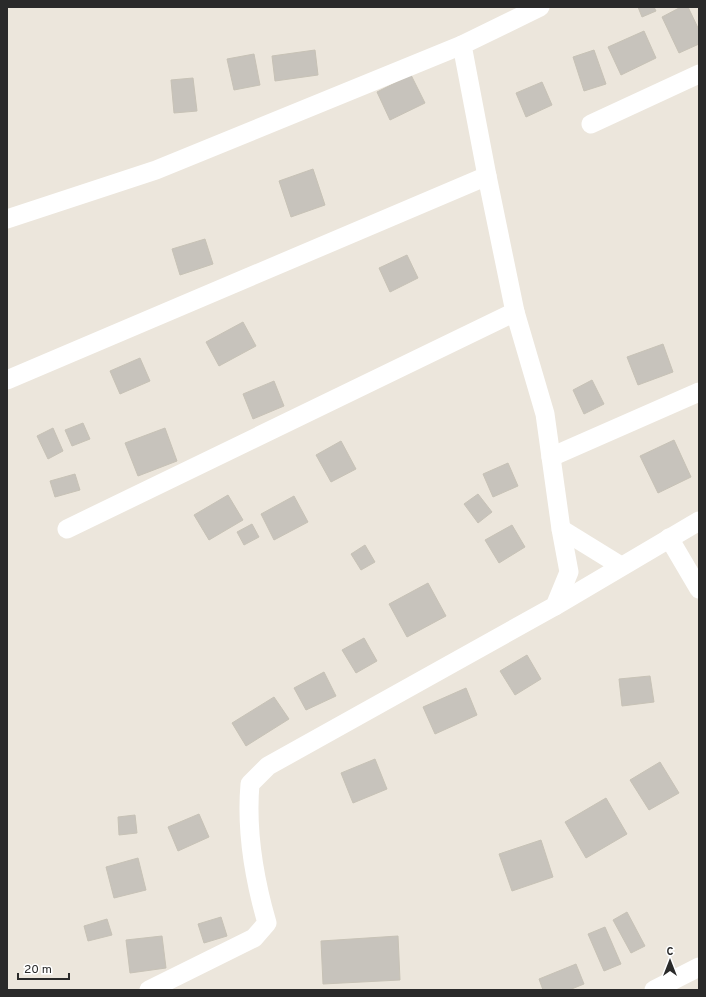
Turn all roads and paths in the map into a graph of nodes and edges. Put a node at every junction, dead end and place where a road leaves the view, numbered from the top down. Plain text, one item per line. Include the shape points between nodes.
1 (540, 7) edge
2 (462, 45) junction
3 (699, 74) edge
4 (591, 124) dead end
5 (487, 176) junction
6 (7, 219) edge
7 (515, 312) junction
8 (7, 380) edge
9 (699, 392) edge
10 (551, 457) junction
11 (699, 521) edge
12 (66, 529) dead end
13 (561, 529) junction
14 (669, 538) junction
15 (621, 566) junction
16 (699, 589) edge
17 (555, 606) junction
18 (699, 968) edge
19 (148, 990) edge
20 (654, 990) edge

1 - 2 street
2 - 5 street
2 - 6 street via 156,170
3 - 4 street
5 - 7 street
5 - 8 street
7 - 10 street via 545,414
7 - 12 street
9 - 10 street
10 - 13 street
11 - 14 street
13 - 15 street
13 - 17 street via 569,572
14 - 15 street
14 - 16 street
15 - 17 street
17 - 19 street via 268,766 250,784 248,812 259,895 267,923 254,938
18 - 20 street

